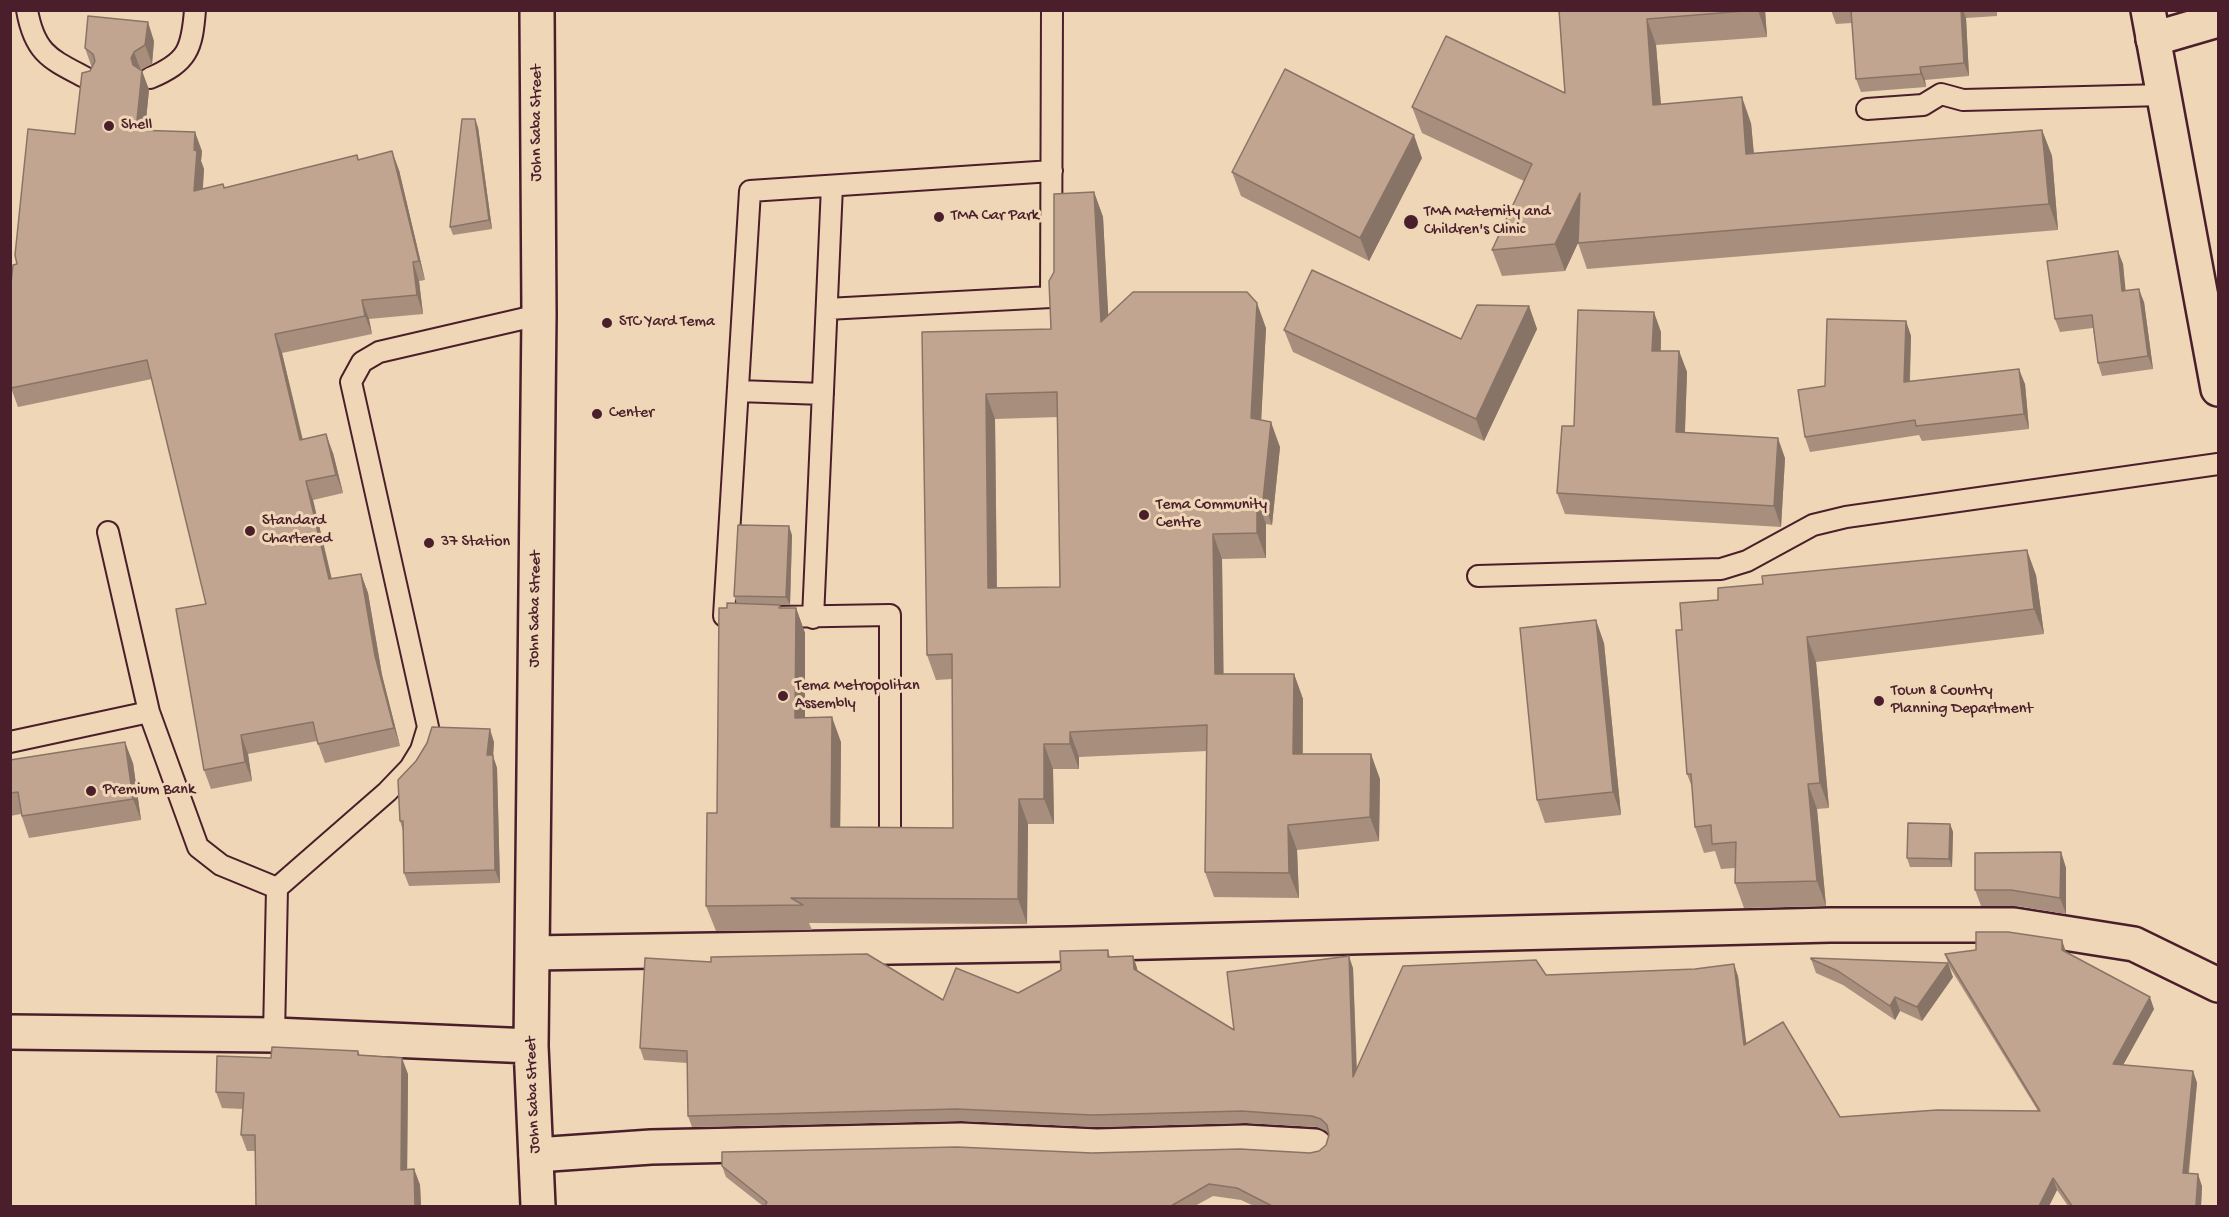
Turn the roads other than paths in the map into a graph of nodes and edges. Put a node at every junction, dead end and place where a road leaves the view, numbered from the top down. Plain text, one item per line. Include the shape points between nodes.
1 (27, 10) edge
2 (195, 10) edge
3 (537, 10) edge
4 (1052, 10) edge
5 (2218, 20) edge
6 (2151, 25) edge
7 (150, 78) dead end
8 (90, 80) edge
9 (2164, 95) junction
10 (1867, 109) dead end
11 (1052, 171) junction
12 (832, 186) junction
13 (827, 309) junction
14 (539, 315) junction
15 (2218, 389) edge
16 (738, 392) junction
17 (823, 394) junction
18 (2218, 464) edge
19 (108, 532) dead end
20 (1478, 576) dead end
21 (813, 618) junction
22 (149, 712) junction
23 (10, 742) edge
24 (890, 829) edge
25 (277, 888) junction
26 (533, 953) junction
27 (2218, 985) edge
28 (10, 1032) edge
29 (274, 1035) junction
30 (531, 1046) junction
31 (1315, 1146) dead end
32 (536, 1155) junction
33 (538, 1206) edge

1 - 8 lane via 31,33 46,56
2 - 7 lane via 193,43 173,69
3 - 14 street, John Saba Street
4 - 11 lane
5 - 6 street
6 - 9 street
9 - 10 lane via 1964,100 1941,94 1923,105
9 - 15 street
11 - 12 lane
11 - 13 lane via 1051,297
12 - 13 lane
12 - 16 lane via 750,191
13 - 17 lane
14 - 25 lane via 379,352 362,362 351,381 428,727 411,768
14 - 26 street, John Saba Street
16 - 17 lane
16 - 21 lane via 724,616
17 - 21 lane
18 - 20 lane via 1846,516 1814,525 1747,561 1721,569
19 - 22 lane
21 - 24 lane via 890,615
22 - 23 lane
22 - 25 lane via 198,847 221,865
25 - 29 lane
26 - 27 street via 1830,925 2014,925 2134,944
26 - 30 street, John Saba Street
28 - 29 street
29 - 30 street
30 - 32 street, John Saba Street
31 - 32 street via 1245,1142 1097,1146 961,1140 651,1147
32 - 33 street, John Saba Street

